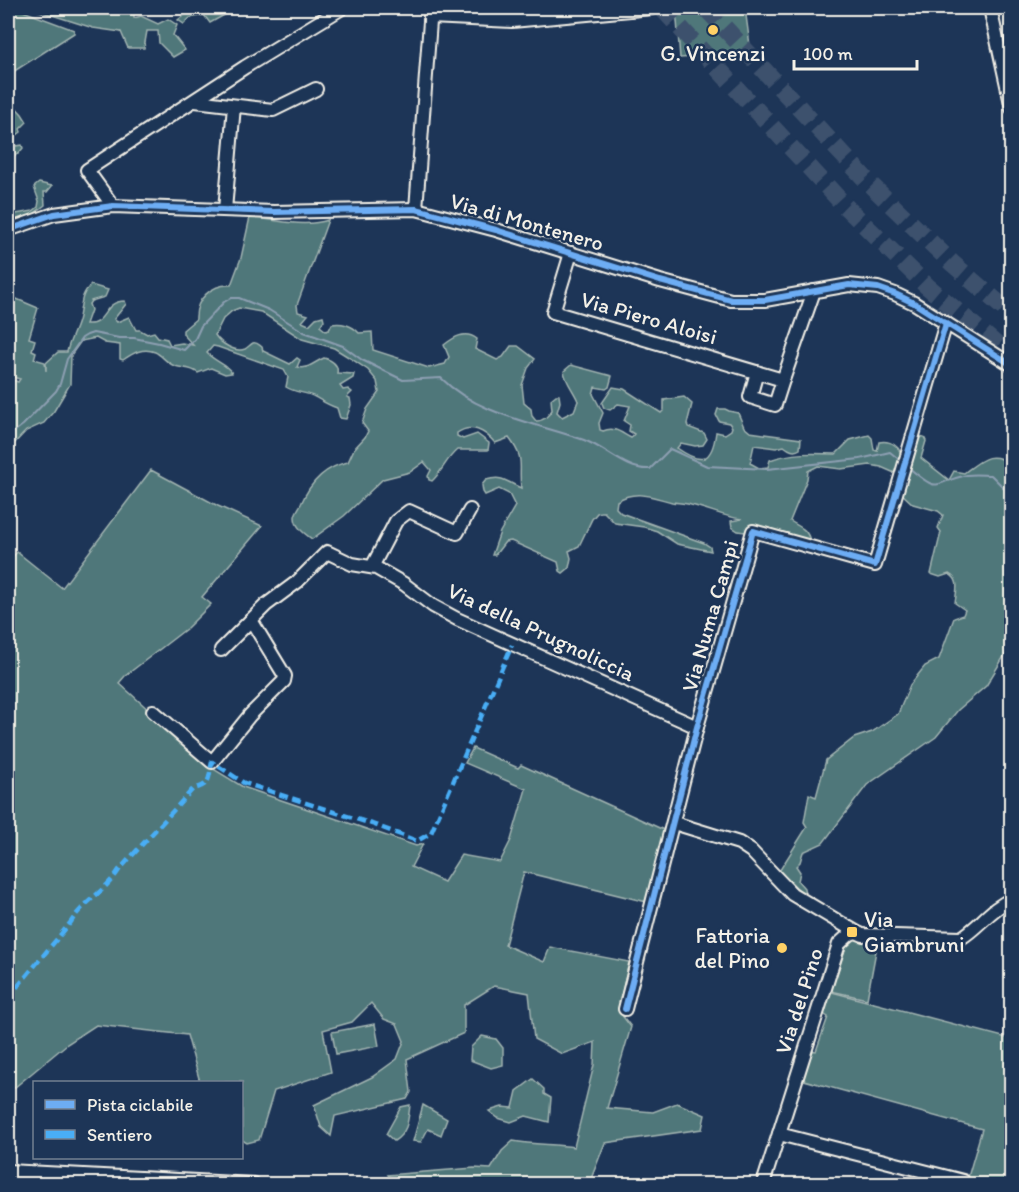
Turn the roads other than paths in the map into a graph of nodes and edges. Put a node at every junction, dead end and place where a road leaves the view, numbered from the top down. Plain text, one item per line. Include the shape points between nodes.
1 (342, 8) edge
2 (652, 8) edge
3 (990, 8) edge
4 (430, 12) edge
5 (316, 89) dead end
6 (195, 101) junction
7 (234, 106) junction
8 (1011, 108) edge
9 (113, 206) junction
10 (416, 209) junction
11 (225, 210) junction
12 (8, 230) edge
13 (571, 253) junction
14 (813, 291) junction
15 (946, 323) junction
16 (1011, 365) edge
17 (757, 372) junction
18 (783, 380) junction
19 (470, 510) dead end
20 (372, 567) junction
21 (251, 620) junction
22 (221, 650) dead end
23 (153, 711) dead end
24 (697, 727) junction
25 (674, 823) junction
26 (1011, 899) edge
27 (856, 932) junction
28 (625, 1009) dead end
29 (779, 1134) junction
30 (8, 1171) edge
31 (963, 1181) dead end
32 (254, 1185) edge
33 (763, 1185) edge

1 - 6 street
2 - 4 street via 512,21
3 - 8 street
4 - 10 street
5 - 7 street via 273,110
6 - 7 street
6 - 9 street via 87,170
7 - 11 street
9 - 11 street, Via di Montenero
9 - 12 street, Via di Montenero via 54,214
10 - 11 street, Via di Montenero
10 - 13 street, Via di Montenero
13 - 14 street, Via di Montenero via 731,300 765,300
13 - 17 street, Via Piero Aloisi via 553,312
14 - 15 street, Via di Montenero via 849,285 878,288 905,298
14 - 18 street
15 - 16 street, Via di Montenero
15 - 24 street, Via Numa Campi via 875,565 753,531
17 - 18 street, Via Piero Aloisi
17 - 18 street via 750,397 776,405
19 - 20 street via 457,533 409,511 396,520
20 - 21 street, Via della Prugnoliccia via 352,564 327,552
20 - 24 street, Via della Prugnoliccia via 457,619
21 - 22 street, Via della Prugnoliccia
21 - 23 street via 285,676 284,681 212,762
24 - 25 street, Via Numa Campi
25 - 27 street via 739,843 792,894
25 - 28 street, Via Numa Campi
26 - 27 street via 961,938
27 - 29 street, Via del Pino via 839,944 835,954
29 - 31 street
29 - 33 street, Via del Pino
30 - 32 street

